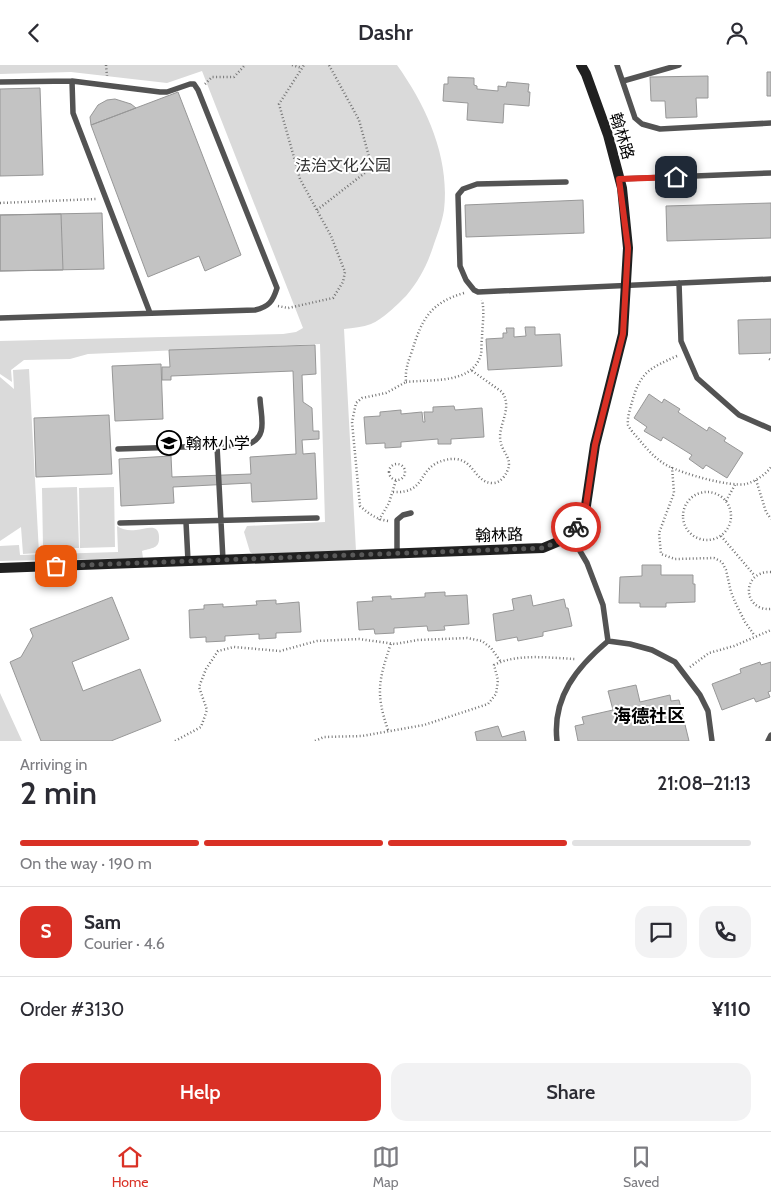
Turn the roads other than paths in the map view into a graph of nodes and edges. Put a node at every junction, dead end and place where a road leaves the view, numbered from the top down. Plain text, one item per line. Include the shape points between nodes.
1 (581, 65) edge
2 (617, 65) edge
3 (679, 65) edge
4 (72, 81) junction
5 (623, 81) junction
6 (0, 82) edge
7 (771, 123) edge
8 (771, 173) edge
9 (619, 179) junction
10 (566, 182) dead end
11 (771, 279) edge
12 (679, 283) junction
13 (626, 285) junction
14 (150, 313) junction
15 (0, 318) edge
16 (260, 399) dead end
17 (771, 429) edge
18 (217, 446) junction
19 (118, 449) dead end
20 (411, 513) dead end
21 (317, 518) dead end
22 (221, 521) junction
23 (186, 522) junction
24 (120, 523) dead end
25 (570, 534) junction
26 (397, 553) junction
27 (223, 560) junction
28 (188, 561) junction
29 (0, 568) edge
30 (608, 641) junction
31 (771, 735) edge
32 (557, 741) edge
33 (712, 741) edge
34 (768, 741) edge

1 - 9 main road, 翰林路 via 608,135
2 - 5 lane
3 - 5 lane
4 - 6 lane
4 - 14 lane via 73,113
4 - 14 lane via 160,92 194,84 277,288 270,304 256,311
5 - 7 lane via 635,118 642,124 660,129
8 - 9 lane
9 - 13 main road, 翰林路 via 628,248
10 - 13 lane via 477,184 463,189 458,195 460,266 466,280 478,292
11 - 12 lane
12 - 13 lane
12 - 17 lane via 681,341 697,378 739,415
13 - 25 main road, 翰林路 via 623,334 595,445 584,519
14 - 15 lane
16 - 18 lane via 262,430 259,438 246,445
18 - 19 lane
18 - 22 lane
20 - 26 lane via 397,520
21 - 22 lane
22 - 23 lane
22 - 27 lane
23 - 24 lane
23 - 28 lane
25 - 26 main road, 翰林路 via 543,548
25 - 30 lane via 587,563 603,605
26 - 27 main road, 翰林路
27 - 28 main road, 翰林路
28 - 29 main road, 翰林路
30 - 32 lane via 575,673 560,702
30 - 33 lane via 652,650 675,663 708,711
31 - 34 lane

